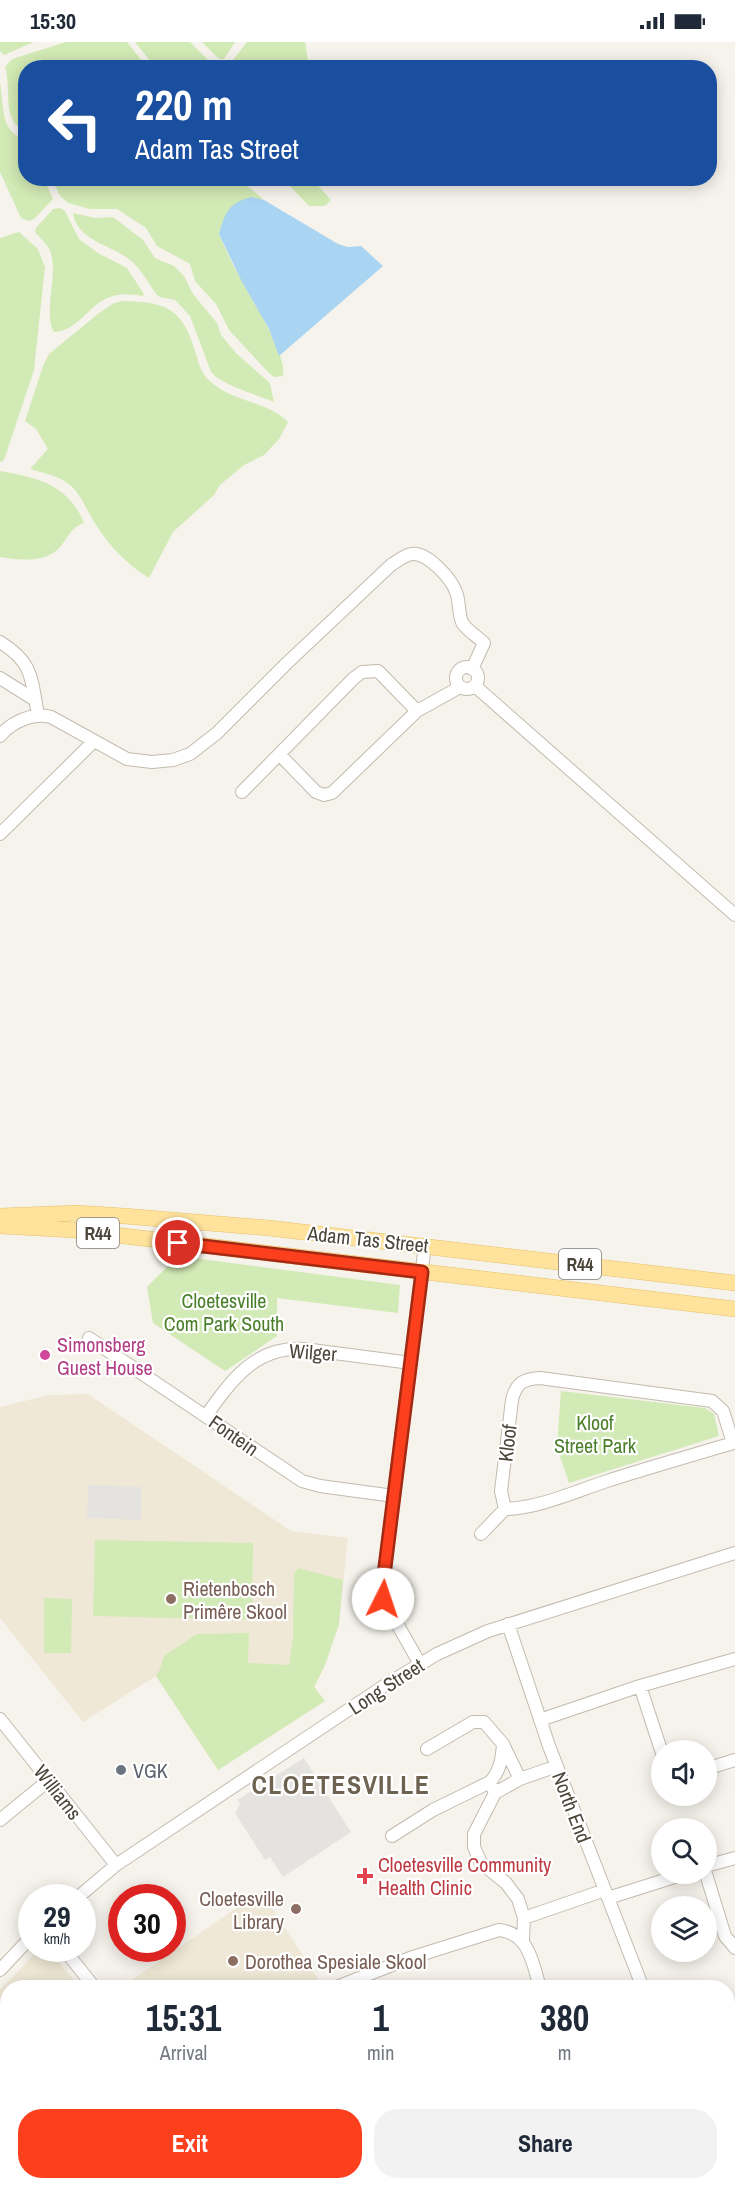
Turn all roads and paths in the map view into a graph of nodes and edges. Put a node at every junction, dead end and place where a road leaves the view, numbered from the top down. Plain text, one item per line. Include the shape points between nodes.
1 (0, 642) edge
2 (472, 669) junction
3 (0, 678) edge
4 (475, 686) junction
5 (460, 687) junction
6 (35, 700) junction
7 (417, 711) junction
8 (38, 715) junction
9 (0, 735) edge
10 (94, 741) junction
11 (280, 755) junction
12 (242, 792) dead end
13 (0, 834) edge
14 (735, 915) edge
15 (0, 1216) edge
16 (0, 1226) edge
17 (425, 1245) junction
18 (422, 1272) junction
19 (735, 1283) edge
20 (735, 1309) edge
21 (89, 1338) dead end
22 (411, 1363) junction
23 (206, 1416) junction
24 (734, 1442) edge
25 (394, 1496) junction
26 (505, 1509) junction
27 (481, 1534) dead end
28 (735, 1553) edge
29 (508, 1624) junction
30 (735, 1659) edge
31 (420, 1664) junction
32 (640, 1686) junction
33 (0, 1719) edge
34 (540, 1720) junction
35 (658, 1740) edge
36 (503, 1744) junction
37 (427, 1749) dead end
38 (735, 1760) edge
39 (717, 1766) edge
40 (557, 1767) junction
41 (520, 1779) junction
42 (49, 1780) junction
43 (493, 1787) junction
44 (0, 1820) edge
45 (392, 1836) dead end
46 (735, 1858) edge
47 (717, 1863) edge
48 (116, 1865) junction
49 (651, 1882) edge
50 (94, 1884) edge
51 (709, 1884) edge
52 (606, 1894) junction
53 (524, 1918) junction
54 (523, 1940) junction
55 (735, 1948) edge
56 (18, 1951) edge
57 (74, 1962) edge
58 (0, 1970) edge
59 (89, 1980) edge
60 (354, 1980) edge
61 (538, 1980) edge
62 (640, 1980) edge

1 - 6 street via 14,650 30,671
2 - 4 street via 478,679
2 - 5 street via 458,672
2 - 10 street via 484,643 463,623 456,591 446,575 425,557 412,554 391,566 217,733 190,754 152,762 127,759
3 - 6 street
4 - 5 street
4 - 14 street
5 - 7 street
6 - 8 street
7 - 11 street via 332,793 316,792
7 - 11 street via 378,671 362,672
8 - 9 street
8 - 10 street via 51,717
10 - 13 street
11 - 12 street
15 - 17 main road, Adam Tas Street / R44 via 124,1215
16 - 18 main road, Adam Tas Street / R44 via 84,1232
17 - 18 street
17 - 19 main road, Adam Tas Street / R44
18 - 20 main road, Adam Tas Street / R44
18 - 22 street
21 - 23 street, Fontein
22 - 23 street, Wilger via 304,1349 276,1350 226,1387
22 - 25 street
23 - 25 street, Fontein via 302,1481
24 - 26 street, Kloof via 531,1505
24 - 26 street, Kloof via 723,1411 712,1401 528,1379 516,1387 512,1400 501,1491
25 - 31 street via 383,1599
26 - 27 street
28 - 29 street, Long Street
29 - 31 street, Long Street
29 - 34 street, North End
30 - 32 street
31 - 48 street, Long Street
32 - 34 street
32 - 35 street
33 - 42 street, Williams
34 - 40 street, North End
36 - 37 street via 490,1726 481,1721
36 - 41 street
36 - 43 street
38 - 39 street
40 - 41 street
40 - 52 street, North End
41 - 43 street
42 - 44 street
42 - 48 street, Williams
43 - 45 street via 433,1810
43 - 53 street via 474,1834 474,1847 481,1863 513,1890
46 - 47 street
48 - 50 street, Long Street
49 - 52 street
51 - 55 street via 725,1936
52 - 53 street
52 - 62 street, North End
53 - 54 street
54 - 60 street via 508,1931 491,1932
54 - 61 street
56 - 58 street
57 - 59 street

